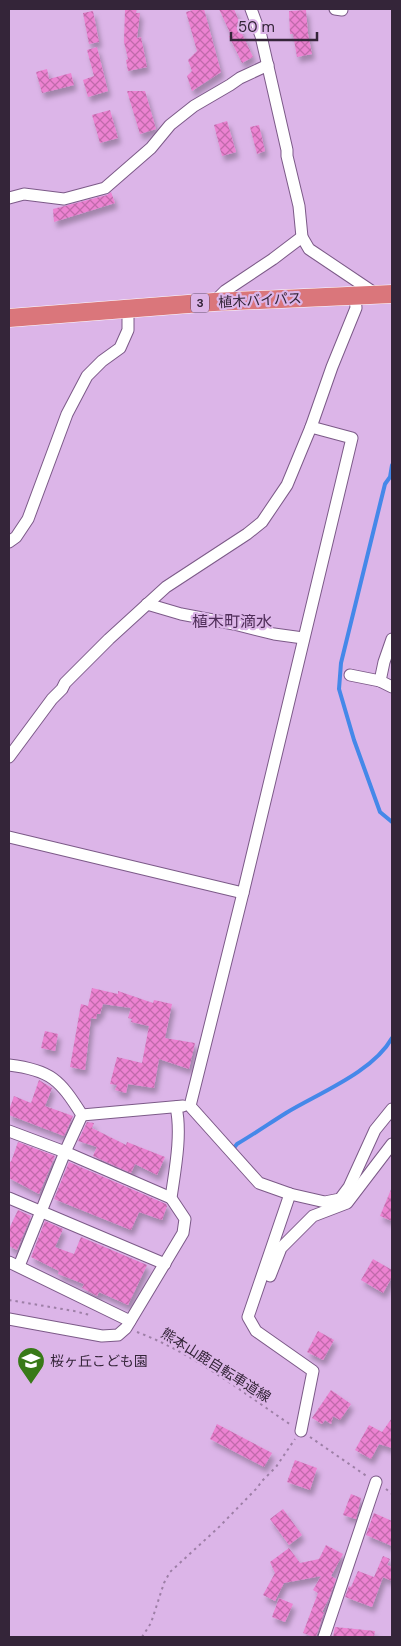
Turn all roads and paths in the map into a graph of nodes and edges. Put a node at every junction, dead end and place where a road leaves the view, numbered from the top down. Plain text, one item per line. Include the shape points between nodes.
1 (252, 9) edge
2 (268, 65) junction
3 (9, 198) edge
4 (302, 237) junction
5 (384, 294) edge
6 (355, 296) junction
7 (214, 302) junction
8 (128, 308) junction
9 (9, 318) edge
10 (311, 428) junction
11 (9, 542) edge
12 (147, 604) junction
13 (303, 638) junction
14 (392, 639) edge
15 (350, 675) dead end
16 (380, 681) junction
17 (392, 686) edge
18 (9, 757) edge
19 (9, 837) edge
20 (243, 893) junction
21 (9, 1065) edge
22 (190, 1106) junction
23 (176, 1107) junction
24 (392, 1109) edge
25 (82, 1115) junction
26 (9, 1131) edge
27 (392, 1144) edge
28 (65, 1152) junction
29 (290, 1194) junction
30 (9, 1198) edge
31 (171, 1198) junction
32 (41, 1210) junction
33 (14, 1264) edge
34 (165, 1264) junction
35 (9, 1300) edge
36 (92, 1316) dead end
37 (9, 1319) edge
38 (128, 1324) junction
39 (252, 1324) junction
40 (301, 1431) junction
41 (376, 1482) junction
42 (392, 1494) edge
43 (142, 1637) edge
44 (324, 1637) edge

1 - 2 street
2 - 3 street via 194,106 105,188 64,200 24,194
2 - 4 street via 299,206
4 - 5 street via 309,250
4 - 7 street
5 - 6 highway, 植木バイパス / 3
6 - 7 highway, 植木バイパス / 3
6 - 10 street via 356,308
7 - 8 highway, 植木バイパス / 3
8 - 9 highway, 植木バイパス / 3
8 - 11 street via 128,330 120,348 87,376 67,414 28,519
10 - 12 street via 287,485 262,522 166,587
10 - 13 street via 352,438
12 - 13 street via 180,614
12 - 18 street via 65,683
13 - 20 street
14 - 16 street
15 - 16 street
16 - 17 street
19 - 20 street
20 - 22 street
21 - 25 street via 31,1068 52,1077
22 - 23 street
22 - 29 street via 259,1183
23 - 25 street
23 - 31 street via 177,1155
24 - 29 street via 375,1130 349,1187 340,1198 325,1202
25 - 28 street
26 - 28 street
27 - 39 street via 347,1203 313,1216 281,1248
28 - 31 street
28 - 32 street
29 - 39 street via 248,1317
30 - 32 street
31 - 34 street via 185,1219 183,1233
32 - 33 street
32 - 34 street
33 - 38 street
34 - 38 street
35 - 36 path
37 - 38 street via 102,1336 118,1335
38 - 40 path, 熊本山鹿自転車道線 via 201,1364
39 - 40 street via 256,1331 313,1371
40 - 41 path, 熊本山鹿自転車道線
40 - 43 path via 257,1488 170,1572 151,1623
41 - 42 path, 熊本山鹿自転車道線
41 - 44 street

